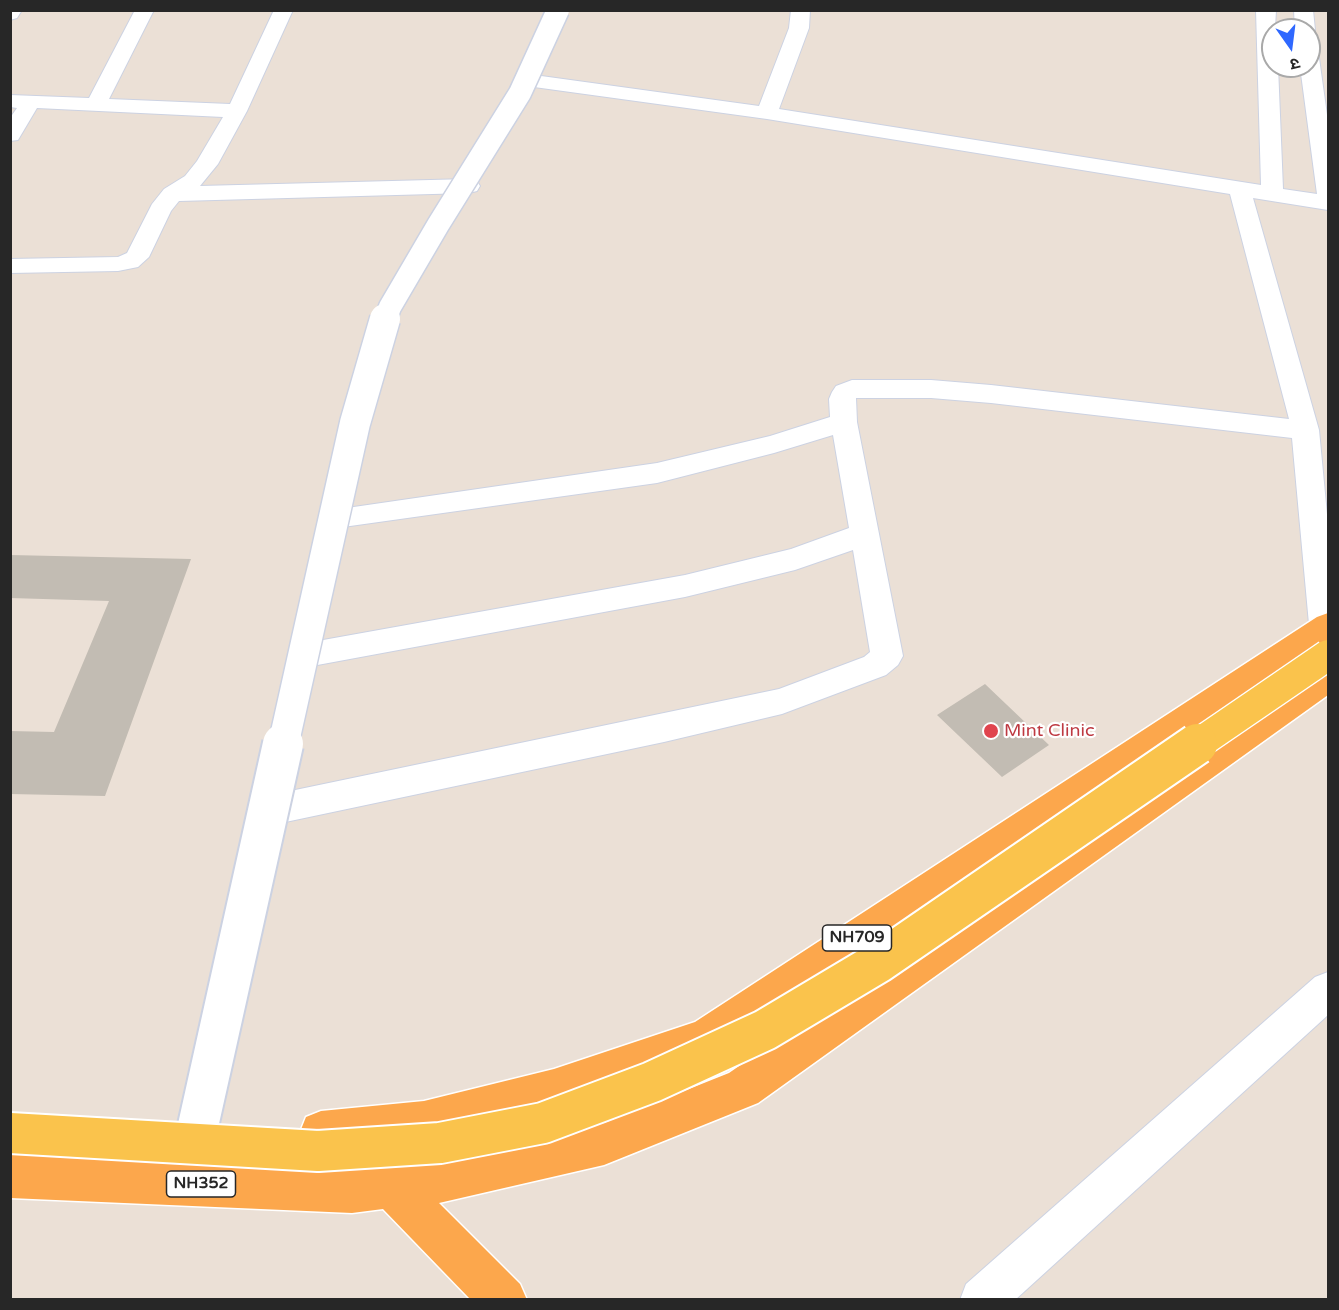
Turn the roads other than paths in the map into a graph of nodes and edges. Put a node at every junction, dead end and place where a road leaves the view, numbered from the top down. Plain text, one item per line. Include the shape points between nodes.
1 (145, 10) edge
2 (284, 10) edge
3 (558, 10) edge
4 (801, 10) edge
5 (1266, 10) edge
6 (1312, 78) edge
7 (534, 81) dead end
8 (21, 101) edge
9 (96, 105) junction
10 (237, 111) junction
11 (767, 113) junction
12 (10, 135) edge
13 (470, 186) dead end
14 (1239, 187) junction
15 (1272, 192) junction
16 (172, 194) junction
17 (1329, 195) edge
18 (1329, 202) edge
19 (10, 266) edge
20 (844, 422) junction
21 (1305, 430) junction
22 (343, 517) dead end
23 (865, 534) junction
24 (1327, 642) edge
25 (312, 654) dead end
26 (1329, 677) edge
27 (276, 809) dead end
28 (1329, 990) edge
29 (10, 1119) edge
30 (335, 1131) junction
31 (10, 1133) edge
32 (194, 1144) junction
33 (10, 1176) edge
34 (391, 1186) junction
35 (504, 1299) edge
36 (982, 1299) edge

1 - 9 street
2 - 10 street
3 - 32 street, bridge via 520,93 438,225 383,325 356,423
4 - 11 street via 799,28
5 - 15 street
6 - 17 street
7 - 11 street
8 - 9 street
8 - 12 street
9 - 10 street
10 - 16 street via 201,172
11 - 14 street
13 - 16 street
14 - 15 street
14 - 21 street
15 - 18 street
16 - 19 street via 160,209 143,249 130,262
20 - 21 street via 845,392 869,387 991,394
20 - 22 street via 657,473
20 - 23 street
21 - 24 street
23 - 25 street via 795,559 685,586
23 - 27 street via 887,656 875,666 782,701
24 - 30 highway, NH709 via 706,1038 543,1093 424,1122
24 - 32 main road, bridge via 879,962 765,1030 652,1082 543,1123 440,1143 318,1151
26 - 34 highway, NH709 via 742,1088 604,1144 453,1180
28 - 36 street
29 - 30 highway via 302,1134
30 - 34 highway
31 - 32 main road, bridge
33 - 34 highway, NH352 via 352,1191
34 - 35 highway

